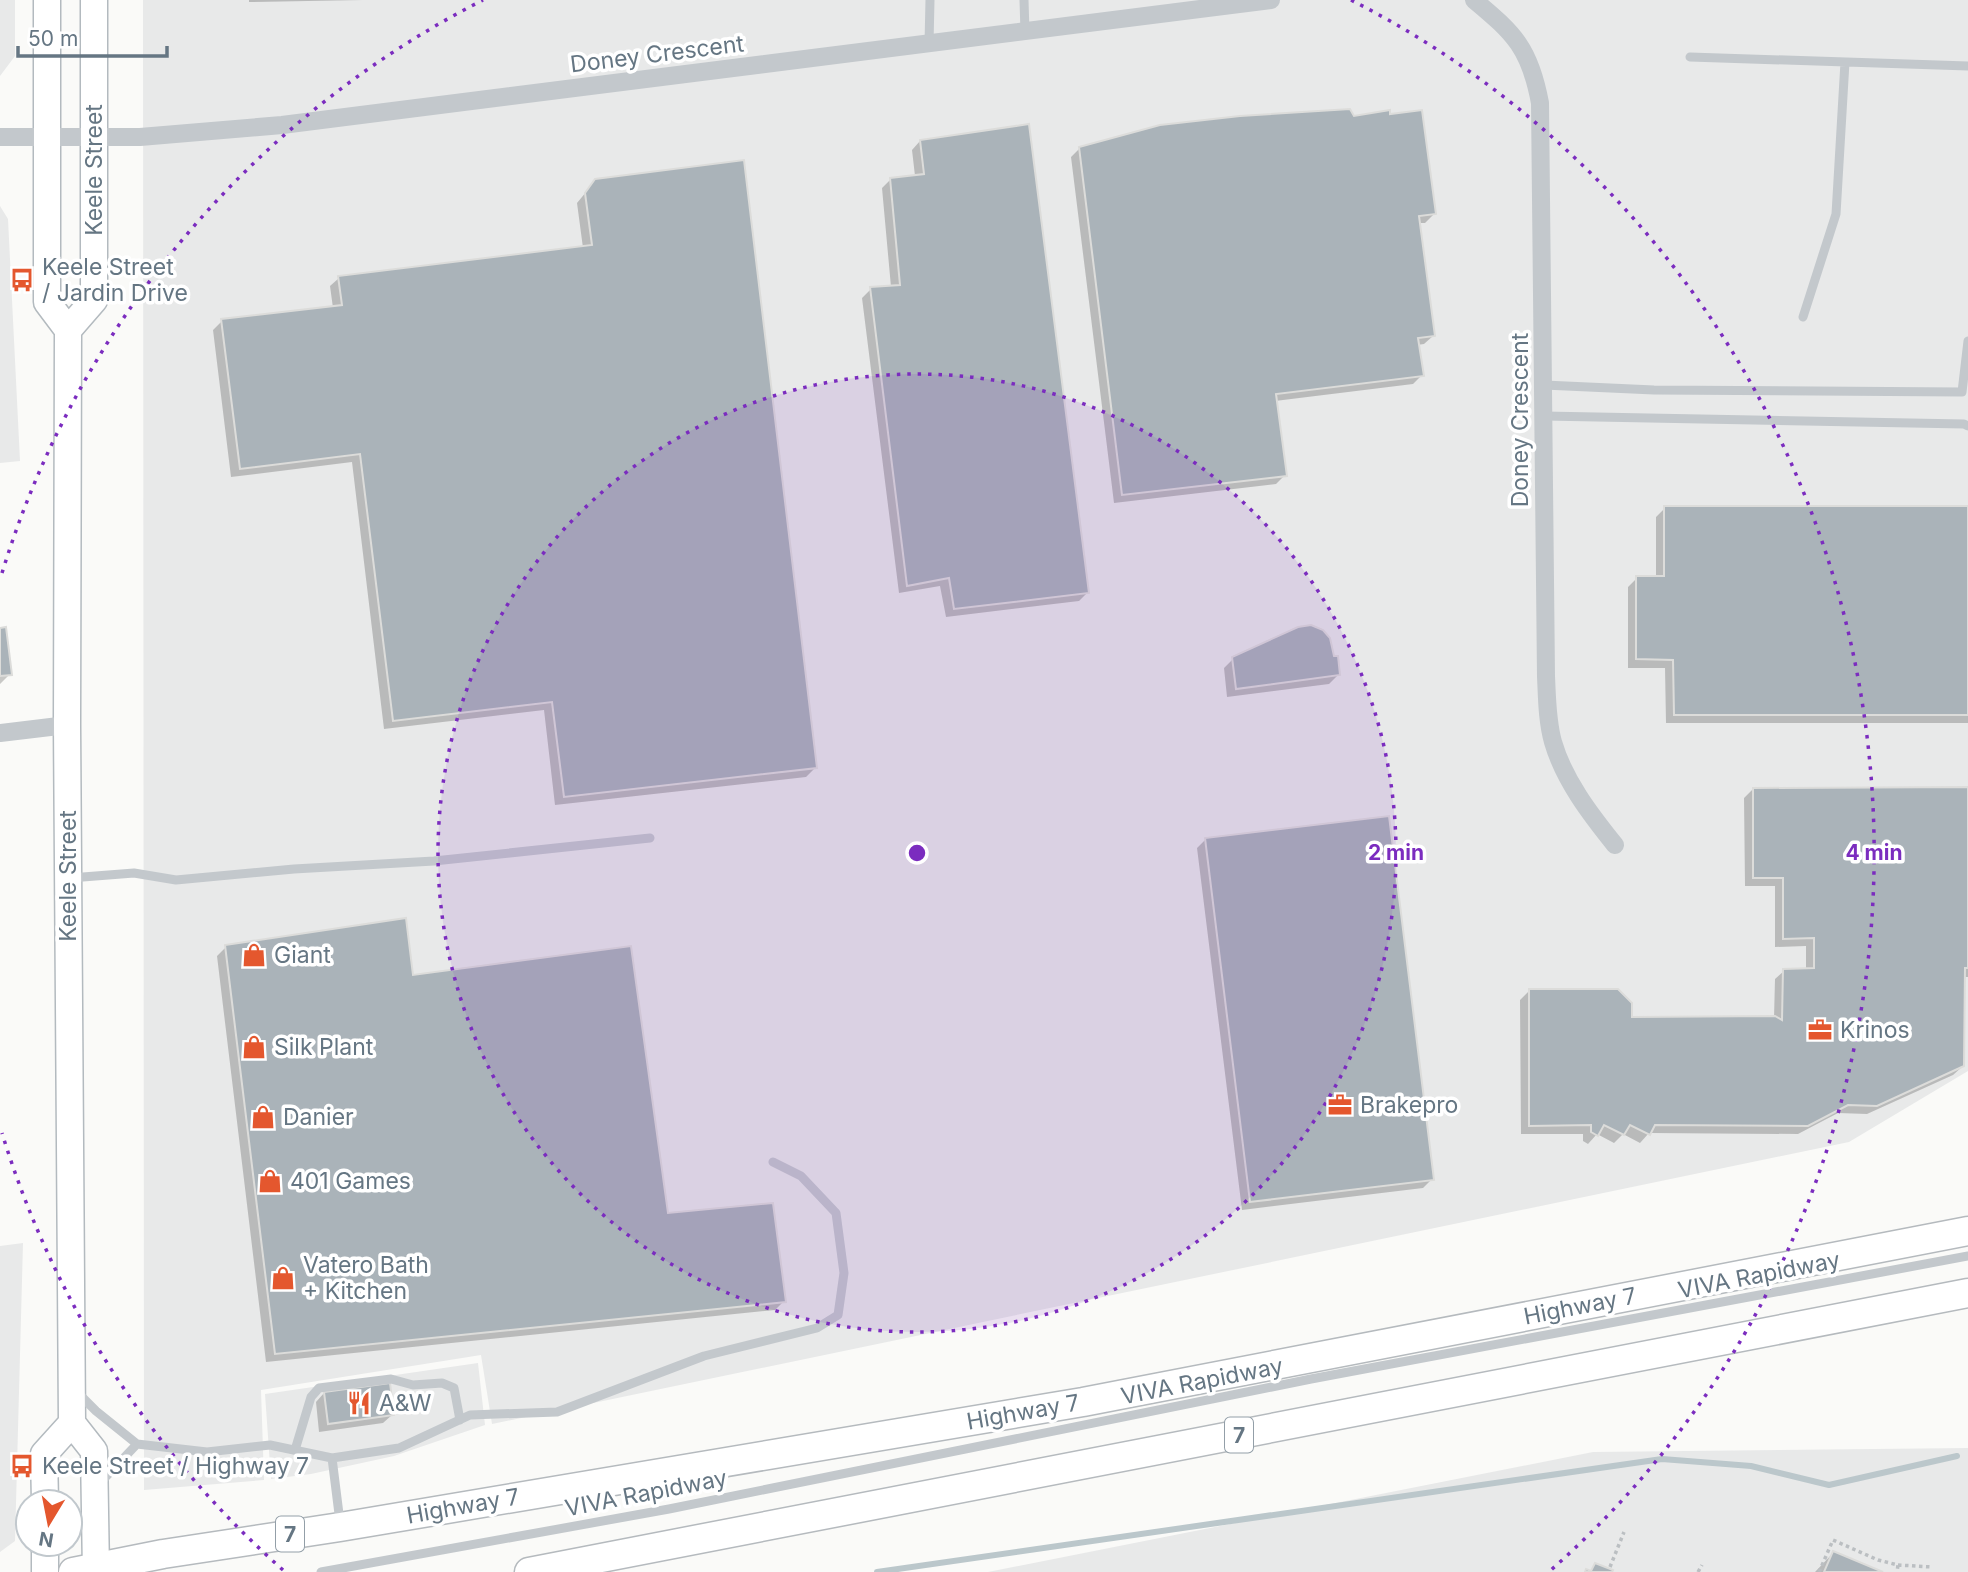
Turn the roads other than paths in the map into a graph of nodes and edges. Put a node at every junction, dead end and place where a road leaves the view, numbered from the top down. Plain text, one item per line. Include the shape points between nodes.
1 (47, 0) edge
2 (94, 0) edge
3 (930, 0) edge
4 (1024, 0) edge
5 (1271, 0) edge
6 (1478, 1) edge
7 (1024, 32) junction
8 (929, 44) junction
9 (1690, 57) dead end
10 (1845, 62) junction
11 (1968, 66) edge
12 (0, 137) edge
13 (47, 137) junction
14 (94, 138) junction
15 (1803, 317) dead end
16 (68, 330) junction
17 (1968, 341) edge
18 (1544, 385) junction
19 (1544, 416) junction
20 (1968, 426) edge
21 (67, 725) junction
22 (0, 733) edge
23 (650, 838) dead end
24 (1615, 845) dead end
25 (68, 878) junction
26 (773, 1162) dead end
27 (1954, 1242) edge
28 (1968, 1256) edge
29 (1958, 1295) edge
30 (72, 1387) junction
31 (460, 1420) junction
32 (72, 1423) junction
33 (137, 1444) junction
34 (295, 1450) junction
35 (332, 1458) junction
36 (45, 1488) edge
37 (94, 1491) junction
38 (340, 1527) junction
39 (88, 1571) edge
40 (321, 1572) edge
41 (529, 1572) edge

1 - 13 main road, Keele Street
2 - 14 main road, Keele Street
3 - 8 lane
4 - 7 lane
5 - 7 street, Doney Crescent
6 - 18 street, Doney Crescent via 1518,42 1540,103
7 - 8 street, Doney Crescent
8 - 14 street, Doney Crescent via 282,125
9 - 10 lane
10 - 11 lane
10 - 15 lane via 1836,214
12 - 13 street, Doney Crescent
13 - 14 street, Doney Crescent
13 - 16 main road, Keele Street via 47,302
14 - 16 main road, Keele Street via 94,300
16 - 21 main road, Keele Street
17 - 18 lane via 1962,392
18 - 19 street, Doney Crescent
19 - 20 lane
19 - 24 street, Doney Crescent via 1546,688 1553,741 1579,796
21 - 22 street
21 - 25 main road, Keele Street
23 - 25 lane via 435,861 176,880 134,873
25 - 30 main road, Keele Street
26 - 31 lane via 801,1175 836,1213 844,1273 838,1315 817,1328 704,1356 557,1412 470,1415
27 - 28 lane, VIVA Rapidway
27 - 38 main road, Highway 7 / 7 via 1083,1402
27 - 40 lane, VIVA Rapidway via 669,1509
29 - 41 main road, 7
30 - 32 main road, Keele Street
30 - 33 lane
31 - 34 lane via 454,1388 442,1383 413,1385 391,1379 319,1388 311,1398
31 - 35 lane via 400,1448
32 - 36 main road via 44,1454
32 - 37 main road via 93,1451
33 - 34 lane via 207,1452 270,1445
33 - 37 lane
34 - 35 lane
35 - 38 lane
37 - 39 main road
38 - 39 main road, Highway 7 / 7 via 163,1554

